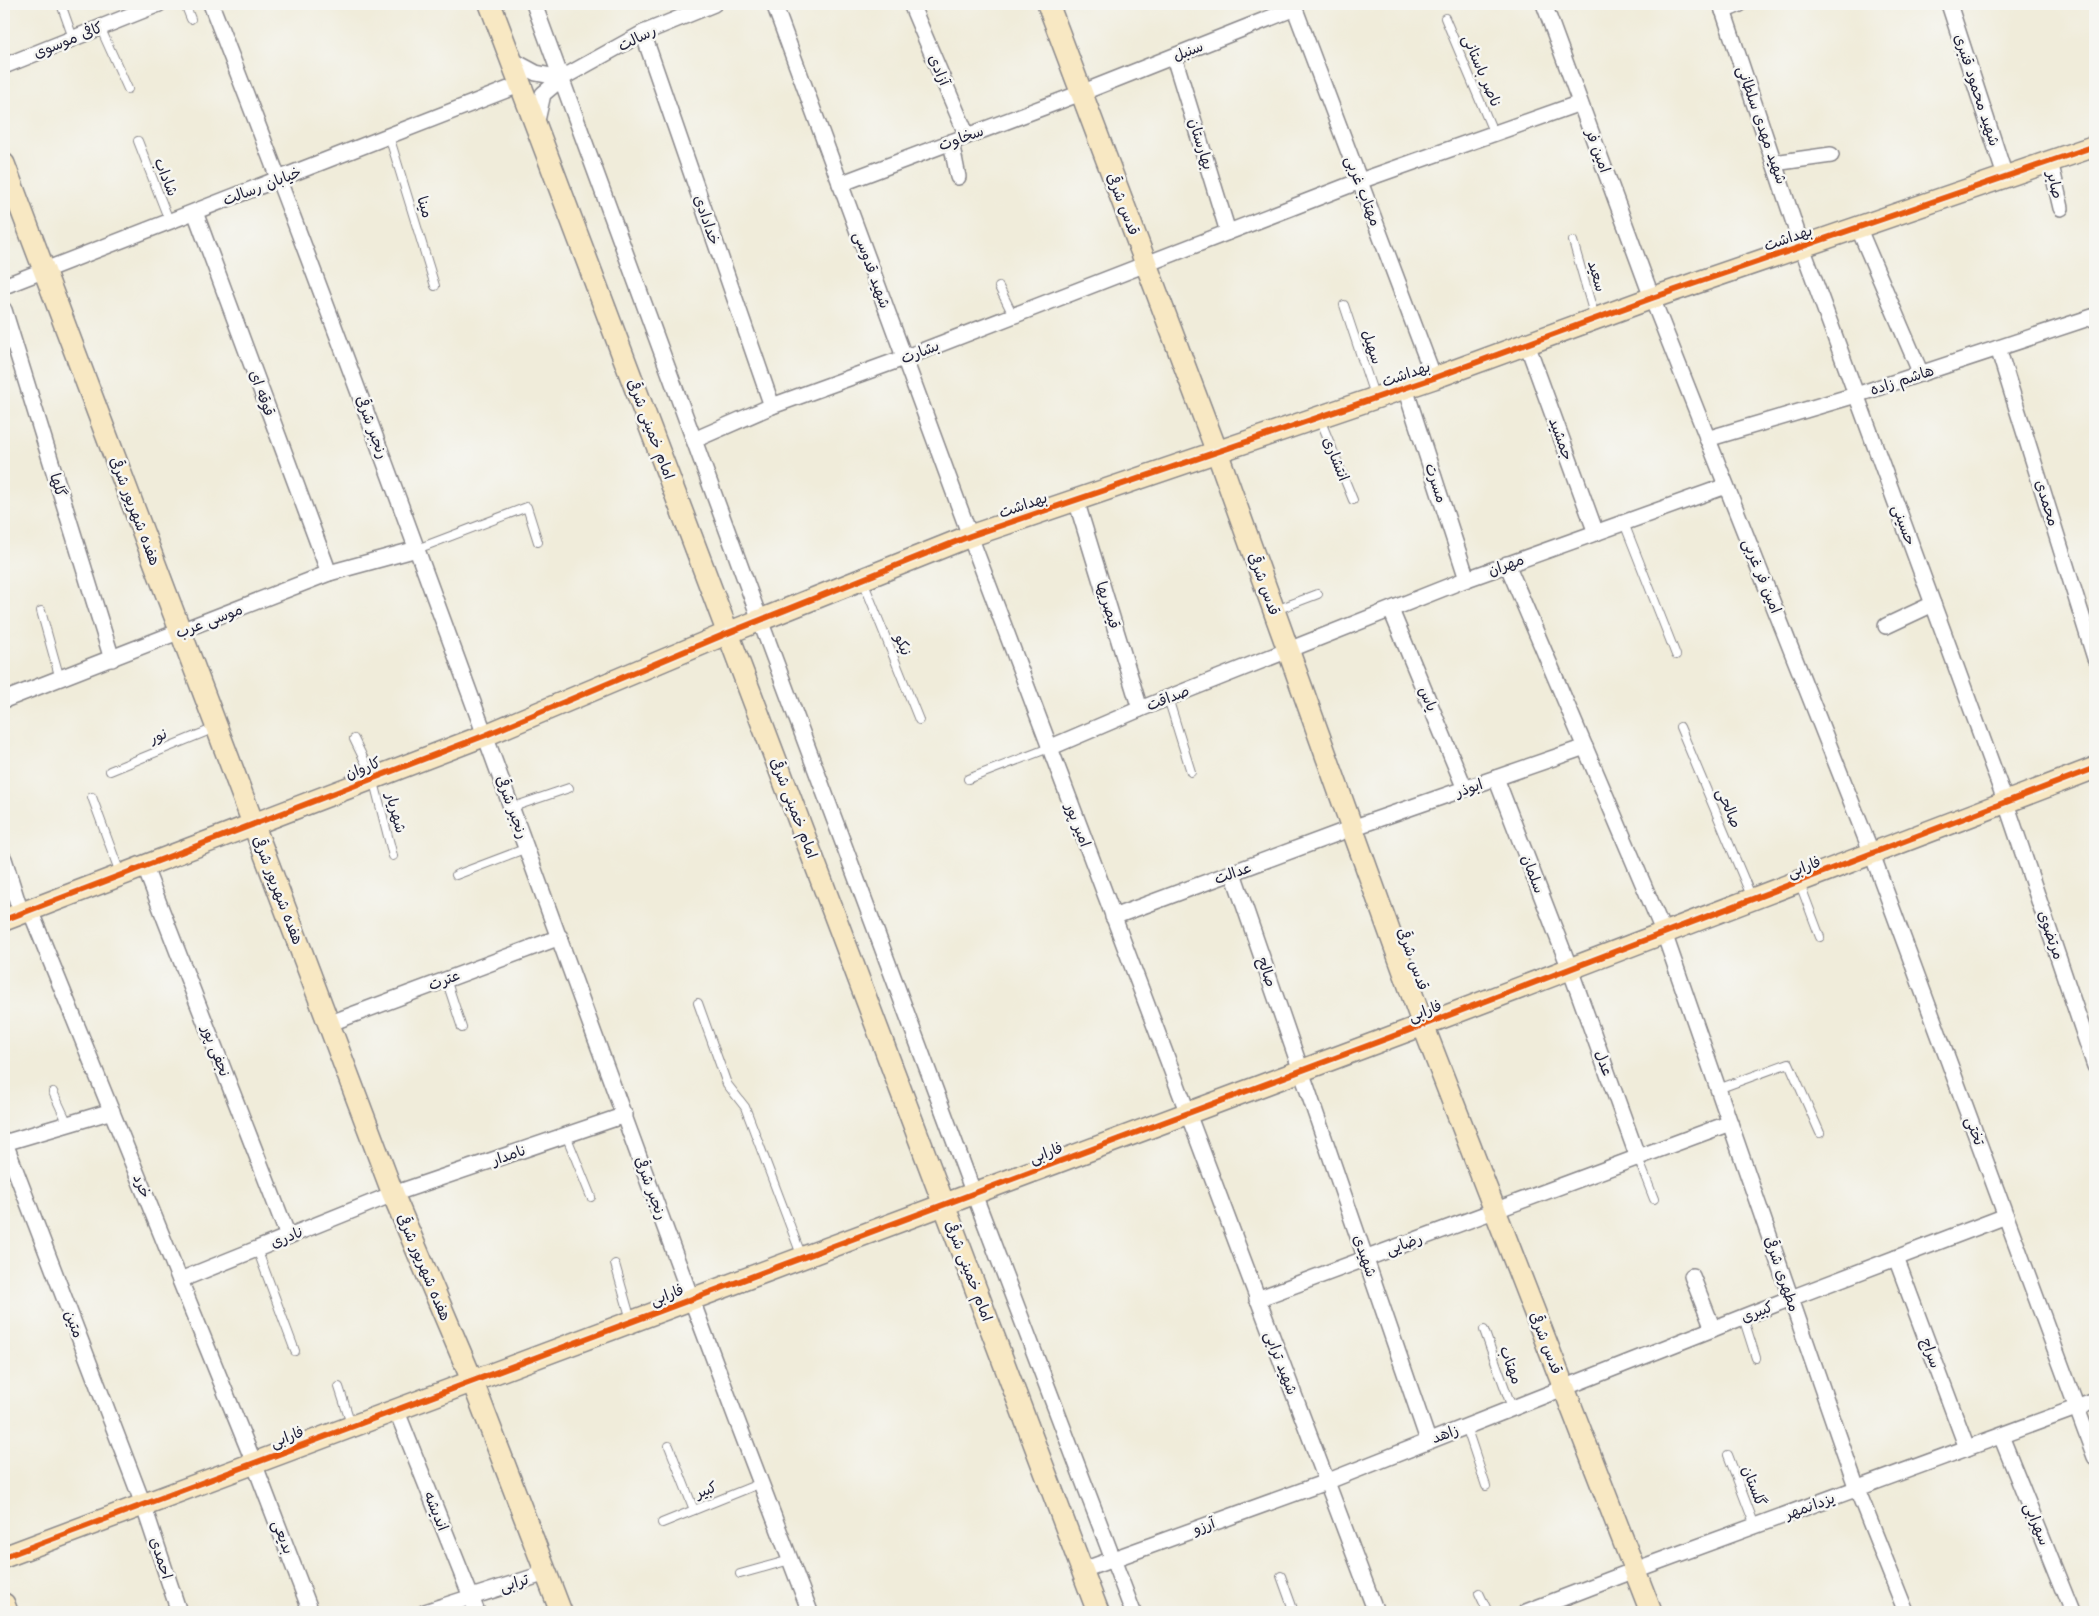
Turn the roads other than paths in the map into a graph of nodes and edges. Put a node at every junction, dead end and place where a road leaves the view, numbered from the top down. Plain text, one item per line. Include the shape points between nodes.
1 (61, 4) edge
2 (159, 4) edge
3 (185, 4) edge
4 (211, 4) edge
5 (490, 4) edge
6 (534, 4) edge
7 (714, 4) edge
8 (774, 4) edge
9 (911, 4) edge
10 (1048, 4) edge
11 (1544, 4) edge
12 (1740, 4) edge
13 (1948, 4) edge
14 (1294, 6) edge
15 (1722, 7) edge
16 (191, 18) dead end
17 (1446, 18) dead end
18 (100, 27) junction
19 (643, 33) junction
20 (73, 38) junction
21 (1174, 56) junction
22 (510, 59) junction
23 (4, 66) edge
24 (562, 78) junction
25 (519, 85) junction
26 (128, 89) dead end
27 (1082, 93) junction
28 (1580, 103) junction
29 (535, 126) junction
30 (1494, 134) junction
31 (389, 136) junction
32 (967, 136) junction
33 (138, 141) dead end
34 (951, 142) junction
35 (2095, 146) edge
36 (1831, 155) dead end
37 (2050, 161) junction
38 (1774, 163) junction
39 (4, 164) edge
40 (2005, 176) junction
41 (958, 177) dead end
42 (280, 180) junction
43 (1360, 181) junction
44 (840, 184) junction
45 (2061, 208) dead end
46 (195, 212) junction
47 (170, 222) junction
48 (1858, 227) junction
49 (1228, 232) junction
50 (1573, 241) dead end
51 (1802, 247) junction
52 (1146, 263) junction
53 (45, 272) junction
54 (4, 286) edge
55 (435, 286) dead end
56 (999, 287) dead end
57 (1652, 298) junction
58 (1344, 305) dead end
59 (4, 310) edge
60 (1013, 316) junction
61 (2095, 316) edge
62 (1596, 319) junction
63 (1527, 344) junction
64 (1998, 348) junction
65 (904, 358) junction
66 (1921, 374) junction
67 (1434, 378) junction
68 (1405, 388) junction
69 (1856, 395) junction
70 (1375, 398) junction
71 (772, 406) junction
72 (1319, 417) junction
73 (1707, 439) junction
74 (694, 440) junction
75 (1217, 452) junction
76 (1726, 486) junction
77 (1076, 500) junction
78 (1353, 500) dead end
79 (1624, 524) junction
80 (1596, 533) junction
81 (970, 536) junction
82 (538, 542) dead end
83 (417, 549) junction
84 (1508, 564) junction
85 (330, 573) junction
86 (1467, 578) junction
87 (862, 579) junction
88 (1318, 594) dead end
89 (1933, 604) junction
90 (1274, 610) junction
91 (1391, 610) junction
92 (42, 611) dead end
93 (760, 620) junction
94 (1886, 626) dead end
95 (180, 632) junction
96 (728, 633) junction
97 (1289, 651) junction
98 (1676, 655) dead end
99 (2095, 658) edge
100 (112, 659) junction
101 (60, 678) junction
102 (1168, 698) junction
103 (4, 700) edge
104 (1140, 709) junction
105 (918, 720) dead end
106 (1680, 727) dead end
107 (216, 728) junction
108 (486, 735) junction
109 (354, 738) dead end
110 (1585, 747) junction
111 (1049, 748) junction
112 (2095, 768) edge
113 (110, 771) dead end
114 (1191, 772) dead end
115 (372, 778) junction
116 (1496, 778) junction
117 (968, 779) dead end
118 (569, 788) dead end
119 (1465, 789) junction
120 (92, 798) dead end
121 (2006, 803) junction
122 (513, 807) junction
123 (253, 824) junction
124 (1352, 828) junction
125 (527, 848) junction
126 (1872, 854) junction
127 (393, 856) dead end
128 (4, 859) edge
129 (144, 865) junction
130 (1233, 873) junction
131 (121, 874) junction
132 (456, 875) dead end
133 (1799, 882) junction
134 (1753, 899) junction
135 (18, 914) edge
136 (1113, 917) junction
137 (1664, 933) junction
138 (560, 937) junction
139 (1820, 937) dead end
140 (1570, 969) junction
141 (446, 980) junction
142 (698, 1003) dead end
143 (328, 1024) junction
144 (1424, 1025) junction
145 (462, 1028) dead end
146 (2095, 1066) edge
147 (1302, 1071) junction
148 (1718, 1089) junction
149 (53, 1092) dead end
150 (112, 1111) junction
151 (1186, 1114) junction
152 (624, 1115) junction
153 (1730, 1123) junction
154 (68, 1124) junction
155 (1820, 1133) dead end
156 (566, 1135) junction
157 (4, 1143) edge
158 (1638, 1158) junction
159 (393, 1194) junction
160 (974, 1194) junction
161 (591, 1197) dead end
162 (1654, 1199) dead end
163 (944, 1205) junction
164 (1495, 1211) junction
165 (2006, 1216) junction
166 (288, 1236) junction
167 (257, 1249) junction
168 (1365, 1257) junction
169 (802, 1258) junction
170 (1896, 1258) junction
171 (615, 1264) dead end
172 (1692, 1276) dead end
173 (180, 1280) junction
174 (1791, 1298) junction
175 (691, 1299) junction
176 (1257, 1299) junction
177 (1743, 1317) junction
178 (632, 1321) junction
179 (1713, 1329) junction
180 (1484, 1330) dead end
181 (295, 1351) dead end
182 (1756, 1358) dead end
183 (472, 1380) junction
184 (339, 1387) dead end
185 (1564, 1389) junction
186 (2095, 1401) edge
187 (1512, 1408) junction
188 (2077, 1408) junction
189 (396, 1410) junction
190 (352, 1426) junction
191 (1466, 1426) junction
192 (2001, 1436) junction
193 (1428, 1440) junction
194 (669, 1446) dead end
195 (1966, 1448) junction
196 (1728, 1455) dead end
197 (2095, 1457) edge
198 (254, 1463) junction
199 (1326, 1482) junction
200 (761, 1484) junction
201 (1486, 1486) dead end
202 (1857, 1489) junction
203 (143, 1504) junction
204 (694, 1510) junction
205 (662, 1523) dead end
206 (1756, 1526) junction
207 (4, 1556) edge
208 (790, 1560) junction
209 (1113, 1560) junction
210 (1082, 1570) junction
211 (1634, 1570) junction
212 (546, 1573) junction
213 (740, 1574) dead end
214 (1281, 1576) dead end
215 (1479, 1593) dead end
216 (470, 1597) junction
217 (4, 1604) edge
218 (1543, 1609) edge
219 (7, 1612) edge
220 (178, 1612) edge
221 (311, 1612) edge
222 (425, 1612) edge
223 (476, 1612) edge
224 (561, 1612) edge
225 (810, 1612) edge
226 (1098, 1612) edge
227 (1133, 1612) edge
228 (1294, 1612) edge
229 (1376, 1612) edge
230 (1488, 1612) edge
231 (1526, 1612) edge
232 (1651, 1612) edge
233 (1906, 1612) edge
234 (2072, 1612) edge

1 - 20 lane
2 - 18 street, کافی موسوی
3 - 16 lane
4 - 42 street, رنجبر شرقی
5 - 22 street, امام خمینی شرقی
6 - 24 street
7 - 19 street, رسالت
8 - 44 street, شهید قدوسی
9 - 32 street, آزادی
10 - 27 street, قدس شرقی
11 - 28 street, امین فر
12 - 15 street
13 - 40 street, شهید محمود قنبری
14 - 21 street, سنبل
14 - 43 street, مهتاب غربی
15 - 38 street, شهید مهدی سلطانی
17 - 30 lane, ناصر باستانی
18 - 20 street, کافی موسوی
18 - 26 lane
19 - 24 street, رسالت
19 - 71 street, خدادادی
20 - 23 street, کافی موسوی
21 - 27 street, سنبل
21 - 49 street, بهارستان
22 - 24 street via 536,73
22 - 25 street, امام خمینی شرقی
24 - 29 street, رسالت via 543,94
24 - 74 street
25 - 29 street, امام خمینی شرقی
25 - 31 street, خیابان رسالت
27 - 32 street, سخاوت
27 - 52 street, قدس شرقی
28 - 30 street
28 - 57 street, امین فر
29 - 96 street, امام خمینی شرقی
30 - 43 street
31 - 42 street, خیابان رسالت
31 - 55 lane, مینا
32 - 34 street, سخاوت
33 - 47 lane, شاداب
34 - 41 street
34 - 44 street, سخاوت
35 - 37 street, بهداشت
36 - 38 street
37 - 40 street, بهداشت
37 - 45 street, صابر
38 - 51 street, شهید مهدی سلطانی
39 - 53 street, هفده شهریور شرقی
40 - 48 street, بهداشت
42 - 46 street, خیابان رسالت
42 - 83 street, رنجبر شرقی
43 - 49 street
43 - 67 street, مهتاب غربی
44 - 65 street, شهید قدوسی
46 - 47 street, خیابان رسالت
46 - 85 street, قوقه ای
47 - 53 street, خیابان رسالت
48 - 51 street, بهداشت
48 - 66 street
49 - 52 street
50 - 62 lane, سعید
51 - 57 street, بهداشت
51 - 69 street, حسینی
52 - 60 street, بشارت
52 - 75 street, قدس شرقی
53 - 54 street, خیابان رسالت
53 - 95 street, هفده شهریور شرقی
56 - 60 lane
57 - 62 street, بهداشت
57 - 73 street, امین فر غربی
58 - 70 lane, سهیل
59 - 100 street, گلها
60 - 65 street, بشارت
61 - 64 street, هاشم زاده
62 - 63 street, بهداشت
63 - 67 street, بهداشت
63 - 80 street, جمشید
64 - 66 street, هاشم زاده
64 - 99 street, محمدی
65 - 71 street, بشارت
65 - 81 street, شهید قدوسی
66 - 69 street, هاشم زاده
67 - 68 street, بهداشت
68 - 70 street, بهداشت
68 - 86 street, مسرت
69 - 73 street, هاشم زاده
69 - 89 street, حسینی
70 - 72 street, بهداشت
71 - 74 street, بشارت
72 - 75 street, بهداشت
72 - 78 lane, انتشاری
73 - 76 street, امین فر غربی
74 - 93 street
75 - 77 street, بهداشت
75 - 90 street, قدس شرقی
76 - 79 street, مهران
76 - 126 street, امین فر غربی
77 - 81 street, بهداشت
77 - 104 street, قیصریها
79 - 80 street, مهران
79 - 98 lane
80 - 84 street, مهران
81 - 87 street, بهداشت
81 - 111 street, امیر پور
82 - 83 lane via 527,507
83 - 85 street, موسی عرب
83 - 108 street, رنجبر شرقی
84 - 86 street, مهران
84 - 110 street
85 - 95 street, موسی عرب
86 - 91 street, مهران
87 - 93 street, بهداشت
87 - 105 lane, نیکو
88 - 90 lane
89 - 94 street
89 - 121 street, حسینی
90 - 97 street, قدس شرقی
91 - 97 street, مهران
91 - 119 street, یاس
92 - 101 lane
93 - 96 street, بهداشت
93 - 160 street
95 - 100 street, موسی عرب
95 - 107 street, هفده شهریور شرقی
96 - 108 street, کاروان
96 - 163 street, امام خمینی شرقی
97 - 102 street, صداقت
97 - 124 street, قدس شرقی
100 - 101 street, موسی عرب
101 - 103 street, موسی عرب
102 - 104 street, صداقت
102 - 114 lane
104 - 111 street, صداقت
106 - 134 lane, صالحی
107 - 113 lane, نور
107 - 123 street, هفده شهریور شرقی
108 - 115 street, کاروان
108 - 122 street, رنجبر شرقی
109 - 115 lane, شهریار
110 - 116 street, ابوذر
110 - 137 street
111 - 117 lane
111 - 136 street, امیر پور
112 - 121 street, فارابی
115 - 123 street, کاروان
115 - 127 lane, شهریار
116 - 119 street, ابوذر
116 - 140 street, سلمان
118 - 122 lane
119 - 124 street, ابوذر
120 - 131 lane
121 - 126 street, فارابی
121 - 146 street, مرتضوی
122 - 125 street, رنجبر شرقی
123 - 129 street, کاروان
123 - 143 street, هفده شهریور شرقی
124 - 130 street, عدالت
124 - 144 street, قدس شرقی
125 - 132 lane
125 - 138 street, رنجبر شرقی
126 - 133 street, فارابی
126 - 165 street, تختی
128 - 135 street, خرد
129 - 131 street, کاروان
129 - 166 street, نجفی پور
130 - 136 street, عدالت
130 - 147 street, صالح
131 - 135 street, کاروان
133 - 134 street, فارابی
133 - 139 lane, فارابی
134 - 137 street, فارابی
135 - 150 street, خرد
136 - 151 street, امیر پور
137 - 140 street, فارابی
137 - 148 street, مطهری شرقی
138 - 141 street, عترت
138 - 152 street, رنجبر شرقی
140 - 144 street, فارابی
140 - 158 street, عدل
141 - 143 street, عترت
141 - 145 lane
142 - 169 lane via 727,1084 745,1107
143 - 159 street, هفده شهریور شرقی
144 - 147 street, فارابی
144 - 164 street, قدس شرقی
147 - 151 street, فارابی
147 - 168 street, شهیدی
148 - 153 street, مطهری شرقی
148 - 155 lane via 1789,1063
149 - 154 lane
150 - 154 street
150 - 173 street, خرد
151 - 160 street, فارابی
151 - 176 street, شهید ترابی
152 - 156 street, نامدار
152 - 175 street, رنجبر شرقی
153 - 158 street
153 - 174 street, مطهری شرقی
154 - 157 street
156 - 159 street, نامدار
156 - 161 lane
157 - 203 street, متین
158 - 162 lane
158 - 164 street
159 - 166 street, نادری
159 - 183 street, هفده شهریور شرقی
160 - 163 street, فارابی
160 - 209 street
163 - 169 street, فارابی
163 - 210 street, امام خمینی شرقی
164 - 168 street, رضایی
164 - 185 street, قدس شرقی
165 - 170 street, کبیری
165 - 188 street, تختی
166 - 167 street, نادری
167 - 173 street, نادری
167 - 181 lane
168 - 176 street, رضایی
168 - 193 street, شهیدی
169 - 175 street, فارابی
170 - 174 street, کبیری
170 - 195 street, سراج
171 - 178 lane
172 - 179 street
173 - 198 street, خرد
174 - 177 street, کبیری
174 - 202 street, مطهری شرقی
175 - 178 street, فارابی
175 - 200 street, رنجبر شرقی
176 - 199 street, شهید ترابی
177 - 179 street, کبیری
177 - 182 lane
178 - 183 street, فارابی
179 - 185 street, کبیری
180 - 187 lane, مهتاب
183 - 189 street, فارابی
183 - 212 street, هفده شهریور شرقی
184 - 190 lane
185 - 187 street, زاهد
185 - 211 street, قدس شرقی
186 - 188 street, یزدانمهر
187 - 191 street, زاهد
188 - 192 street, یزدانمهر
188 - 197 street
189 - 190 street, فارابی
189 - 216 street, اندیشه
190 - 198 street, فارابی
191 - 193 street, زاهد
191 - 201 lane
192 - 195 street, یزدانمهر
192 - 234 street, سهرابی
193 - 199 street, زاهد
194 - 204 lane
195 - 202 street, یزدانمهر
196 - 206 lane, گلستان
198 - 203 street, فارابی
198 - 221 street, بدیعی
199 - 209 street, آرزو
199 - 229 street, شهید ترابی
200 - 204 lane, کبیر
200 - 208 street, رنجبر شرقی
202 - 206 street, یزدانمهر
202 - 233 street, مطهری شرقی
203 - 207 street, فارابی
203 - 220 street, احمدی
204 - 205 lane, کبیر
206 - 211 street, یزدانمهر
208 - 213 lane
208 - 225 street, رنجبر شرقی
209 - 210 street, آرزو
209 - 227 street
210 - 226 street, امام خمینی شرقی
211 - 218 street, یزدانمهر
211 - 232 street, قدس شرقی
212 - 216 street, ترابی
212 - 224 street, هفده شهریور شرقی
214 - 228 lane
215 - 230 lane
216 - 222 street, ترابی
216 - 223 street, اندیشه
217 - 219 street
218 - 231 street, یزدانمهر

